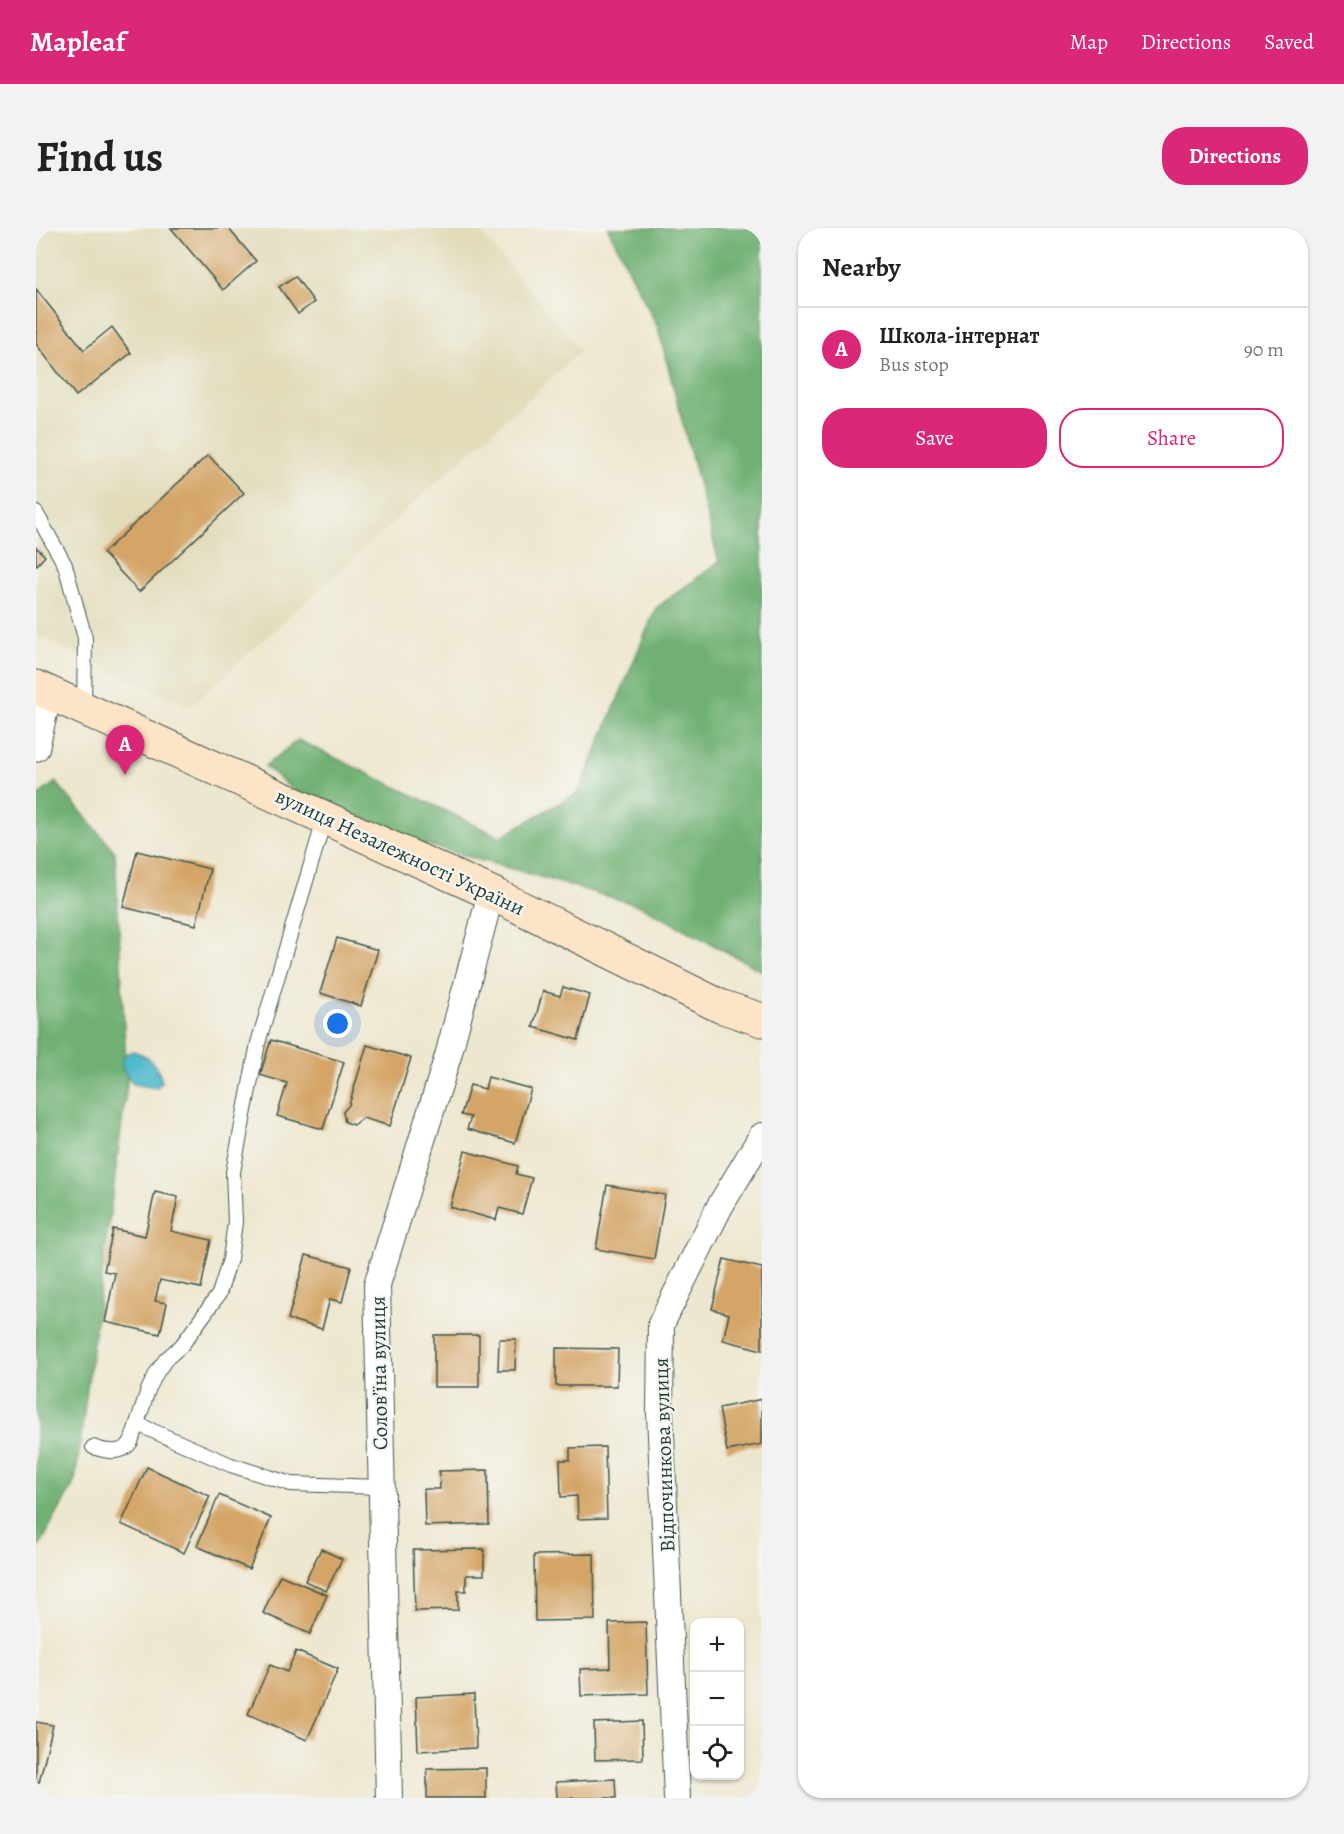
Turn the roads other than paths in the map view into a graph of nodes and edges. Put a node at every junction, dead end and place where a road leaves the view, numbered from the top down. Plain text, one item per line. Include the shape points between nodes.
1 (36, 513) edge
2 (42, 690) edge
3 (84, 708) junction
4 (36, 748) edge
5 (325, 817) junction
6 (491, 893) junction
7 (762, 1020) edge
8 (762, 1137) edge
9 (137, 1424) junction
10 (93, 1447) dead end
11 (381, 1487) junction
12 (389, 1798) edge
13 (677, 1798) edge

1 - 3 lane via 65,566 85,638
2 - 3 main road, вулиця Незалежності України
2 - 4 street
3 - 5 main road, вулиця Незалежності України
5 - 6 main road, вулиця Незалежності України
5 - 9 lane via 258,1043 233,1172 235,1222 230,1259 219,1294 157,1372
6 - 7 main road, вулиця Незалежності України via 720,1006
6 - 11 street, Соловʼїна вулиця via 448,1056 376,1285
8 - 13 street, Відпочинкова вулиця via 720,1206 661,1324 660,1413
9 - 10 lane via 131,1442 123,1449 110,1452
9 - 11 lane via 231,1465 291,1484
11 - 12 street, Соловʼїна вулиця

